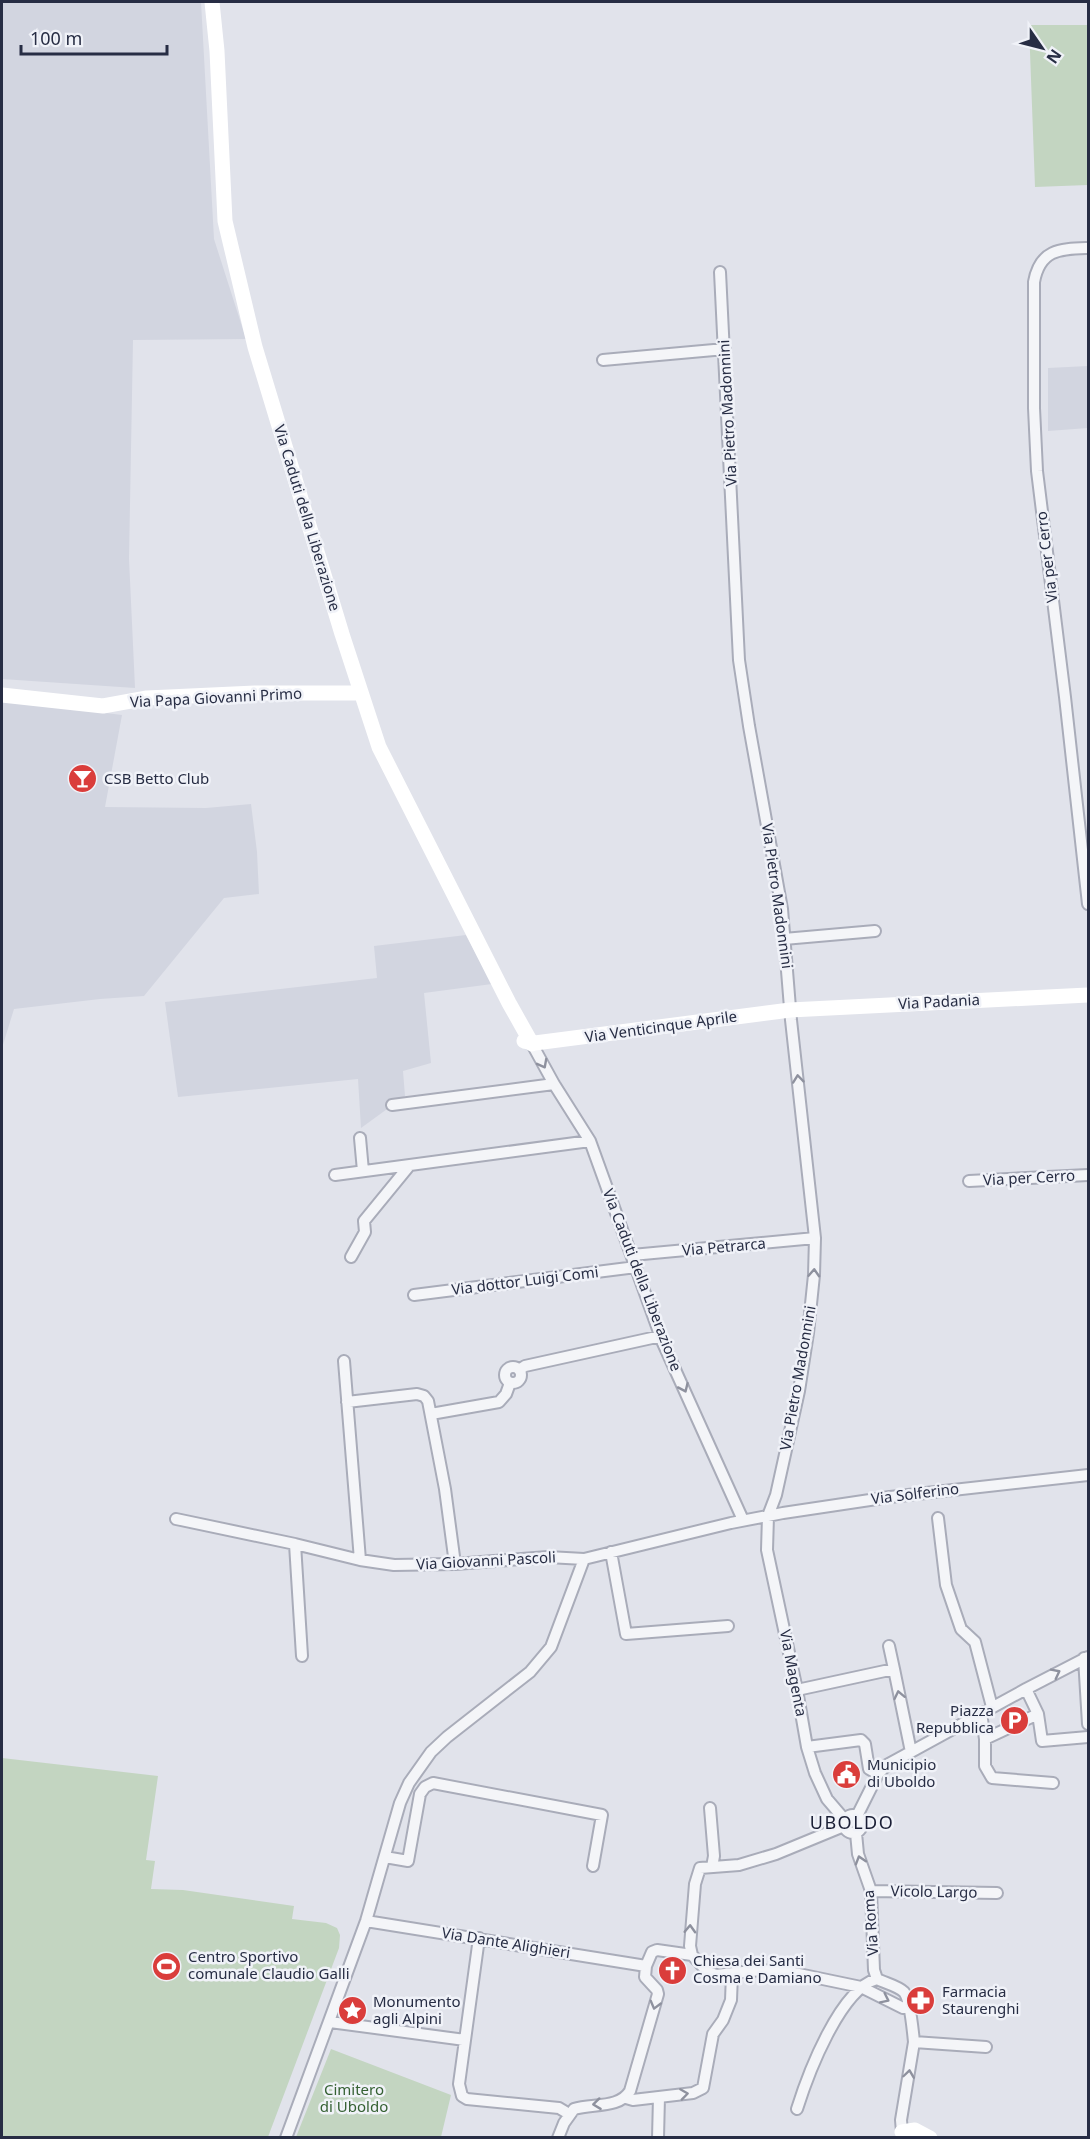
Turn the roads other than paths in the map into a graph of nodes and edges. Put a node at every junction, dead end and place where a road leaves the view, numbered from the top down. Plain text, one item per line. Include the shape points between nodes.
1 (212, 2) edge
2 (1089, 248) edge
3 (720, 272) dead end
4 (725, 349) junction
5 (603, 360) dead end
6 (360, 693) junction
7 (2, 695) edge
8 (1089, 904) edge
9 (875, 931) dead end
10 (784, 939) junction
11 (1089, 995) edge
12 (790, 1010) junction
13 (532, 1044) junction
14 (554, 1084) junction
15 (392, 1105) dead end
16 (360, 1138) dead end
17 (590, 1141) junction
18 (409, 1166) junction
19 (363, 1170) junction
20 (335, 1175) dead end
21 (1089, 1175) edge
22 (969, 1181) dead end
23 (815, 1238) junction
24 (632, 1255) junction
25 (351, 1257) dead end
26 (636, 1267) junction
27 (414, 1295) dead end
28 (661, 1336) junction
29 (344, 1361) dead end
30 (347, 1402) junction
31 (431, 1414) junction
32 (1089, 1476) edge
33 (768, 1516) junction
34 (939, 1518) dead end
35 (176, 1519) dead end
36 (743, 1520) junction
37 (295, 1544) junction
38 (611, 1552) junction
39 (584, 1558) junction
40 (360, 1560) junction
41 (455, 1564) junction
42 (728, 1626) dead end
43 (889, 1646) dead end
44 (302, 1656) dead end
45 (1086, 1658) edge
46 (894, 1669) junction
47 (1026, 1689) junction
48 (797, 1690) junction
49 (992, 1707) junction
50 (981, 1713) junction
51 (1038, 1714) junction
52 (1089, 1724) edge
53 (1089, 1737) edge
54 (985, 1739) junction
55 (807, 1748) junction
56 (911, 1752) junction
57 (878, 1774) junction
58 (1053, 1783) dead end
59 (710, 1808) dead end
60 (857, 1816) junction
61 (845, 1823) junction
62 (856, 1833) junction
63 (385, 1857) junction
64 (593, 1866) dead end
65 (712, 1867) junction
66 (871, 1891) junction
67 (997, 1893) dead end
68 (366, 1922) junction
69 (479, 1938) junction
70 (692, 1955) junction
71 (646, 1966) junction
72 (732, 1974) junction
73 (877, 1979) junction
74 (861, 1987) junction
75 (909, 2008) junction
76 (330, 2022) junction
77 (465, 2040) junction
78 (914, 2042) junction
79 (986, 2047) dead end
80 (626, 2097) junction
81 (659, 2097) junction
82 (797, 2109) dead end
83 (569, 2114) junction
84 (902, 2136) edge
85 (286, 2138) edge
86 (558, 2138) edge
87 (658, 2138) edge
88 (930, 2138) edge

1 - 6 street, Via Caduti della Liberazione via 227,230 255,347
2 - 8 street, Via per Cerro via 1054,251 1036,269 1034,408 1037,471
3 - 4 street, Via Pietro Madonnini
4 - 5 street
4 - 10 street, Via Pietro Madonnini via 740,660
6 - 7 street, Via Papa Giovanni Primo via 147,698 103,706
6 - 13 street, Via Caduti della Liberazione via 379,747 509,1004 515,1032 521,1041
9 - 10 street
10 - 12 street, Via Pietro Madonnini
11 - 12 street, Via Padania
12 - 13 street, Via Venticinque Aprile
23 -> 12 street, Via Pietro Madonnini
13 -> 14 street, Via Caduti della Liberazione
14 - 15 street
14 - 17 street, Via Caduti della Liberazione
16 - 19 street
17 - 18 street
17 - 24 street, Via Caduti della Liberazione
18 - 19 street
18 - 25 street via 364,1221 365,1232
19 - 20 street
21 - 22 street, Via per Cerro
23 - 24 street, Via Petrarca
33 -> 23 street, Via Pietro Madonnini via 799,1391
24 - 26 street, Via Caduti della Liberazione
26 - 27 street, Via dottor Luigi Comi
26 - 28 street, Via Caduti della Liberazione
28 - 31 street via 525,1365 519,1370 520,1379 510,1383 499,1402
28 -> 36 street, Via Caduti della Liberazione
29 - 30 street
30 - 31 street via 421,1395 428,1401
30 - 40 street
31 - 41 street
32 - 33 street, Via Solferino via 890,1497
33 - 36 street, Via Solferino
33 - 48 street, Via Magenta via 767,1550
34 - 49 street via 946,1585 962,1629 975,1642
35 - 37 street, Via Giovanni Pascoli
36 - 38 street, Via Giovanni Pascoli
37 - 40 street, Via Giovanni Pascoli
37 - 44 street
38 - 39 street, Via Giovanni Pascoli
38 - 42 street via 626,1634
39 - 41 street, Via Giovanni Pascoli
39 - 63 street via 550,1647 530,1672 447,1737 420,1766 400,1803
40 - 41 street, Via Giovanni Pascoli via 394,1565
43 - 46 street
47 -> 45 street
45 - 52 street
46 - 48 street
56 -> 46 street
47 - 49 street
47 - 51 street
48 - 55 street, Via Magenta
49 - 50 street
50 - 54 street
50 - 56 street
51 - 53 street via 1042,1741
51 - 54 street
54 - 58 street via 985,1766 992,1779
55 - 57 street via 861,1740 869,1769
55 - 61 street, Via Magenta via 827,1799
56 - 57 street
57 - 60 street
59 - 65 street
60 - 61 street via 852,1815
60 - 62 street via 862,1827
61 - 62 street via 847,1831
61 - 65 street via 776,1854 739,1865
66 -> 62 street, Via Roma via 858,1854
63 - 64 street via 408,1861 420,1794 424,1787 433,1784 602,1815
63 - 68 street
70 -> 65 street via 694,1884 700,1868
66 - 67 street, Vicolo Largo
66 - 73 street, Via Roma
68 - 69 street, Via Dante Alighieri
68 - 76 street
69 - 71 street, Via Dante Alighieri
69 - 77 street
70 - 71 street via 657,1950
70 - 72 street via 711,1974
71 -> 80 street via 646,1980 658,1994 633,2085
72 - 74 street via 789,1972
81 -> 72 street via 703,2088 713,2034 731,2000
73 - 74 street
73 - 75 street via 904,1992
74 -> 75 street
74 - 82 street via 829,2033 806,2078
75 - 78 street
76 - 77 street
76 - 85 street
77 - 83 street via 459,2084 462,2096 559,2108
78 - 79 street
84 -> 78 street via 901,2120
80 - 81 street
80 -> 83 street via 619,2102 582,2106
81 - 87 street
83 - 86 street
84 - 88 street via 915,2130

